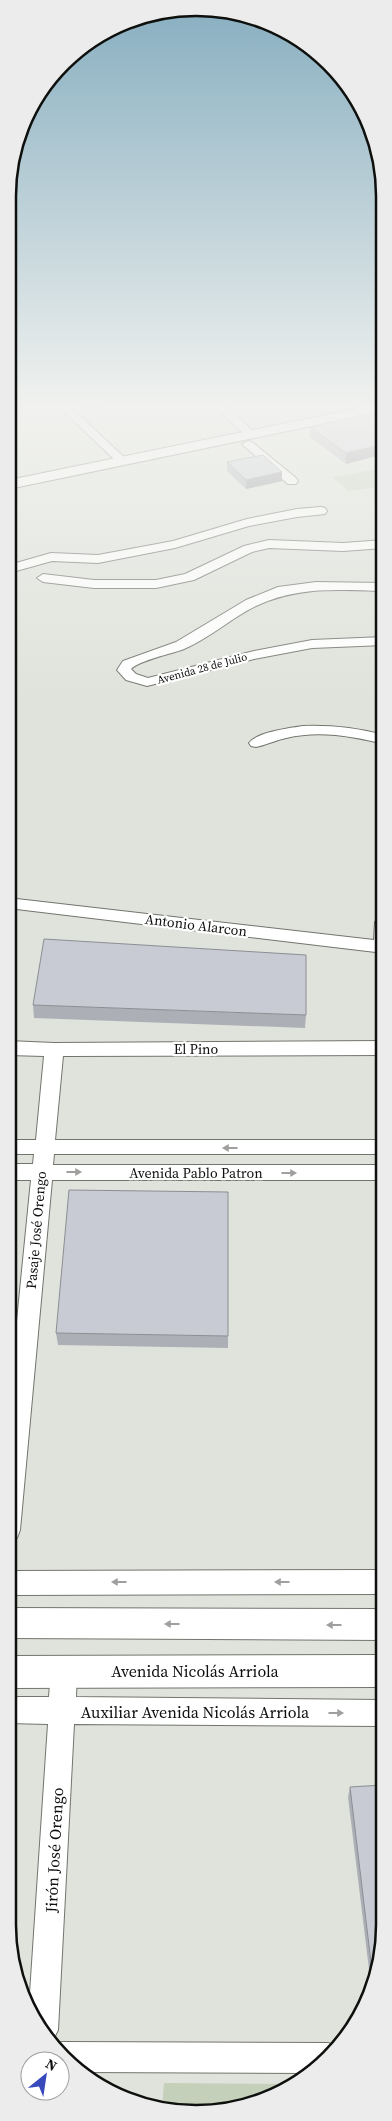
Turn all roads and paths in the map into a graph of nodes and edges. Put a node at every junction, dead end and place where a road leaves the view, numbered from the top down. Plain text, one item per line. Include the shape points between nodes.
1 (321, 511) dead end
2 (376, 545) edge
3 (344, 547) joint
4 (16, 567) edge
5 (43, 578) dead end
6 (376, 586) edge
7 (376, 643) edge
8 (376, 737) edge
9 (256, 743) dead end
10 (16, 904) edge
11 (376, 946) edge
12 (16, 1048) edge
13 (376, 1048) edge
14 (54, 1050) junction
15 (16, 1147) edge
16 (376, 1147) edge
17 (44, 1148) junction
18 (144, 1148) junction
19 (16, 1172) edge
20 (42, 1172) junction
21 (137, 1172) junction
22 (376, 1173) edge
23 (16, 1446) edge
24 (16, 1582) edge
25 (376, 1582) edge
26 (16, 1622) edge
27 (376, 1625) edge
28 (64, 1670) junction
29 (376, 1671) edge
30 (16, 1672) edge
31 (16, 1710) edge
32 (62, 1712) junction
33 (376, 1713) edge
34 (44, 2021) edge
35 (74, 2057) edge
36 (317, 2058) edge

1 - 4 street via 254,521 175,544 98,559 51,557
2 - 3 street
3 - 5 street via 269,544 240,552 189,577 156,584 94,584
6 - 7 street, Avenida 28 de Julio via 316,586 284,590 251,603 181,645 128,664 124,670 131,677 147,682 312,644
8 - 9 street via 320,729 273,735
10 - 11 street, Antonio Alarcon
12 - 14 street, El Pino
13 - 14 street, El Pino
14 - 17 street, Pasaje José Orengo
15 - 17 street, Avenida Pablo Patron
16 -> 18 street, Avenida Pablo Patron
17 - 18 street, Avenida Pablo Patron
17 - 20 street, Pasaje José Orengo
18 - 21 street
19 - 20 street, Avenida Pablo Patron
20 -> 21 street, Avenida Pablo Patron
20 - 23 street, Pasaje José Orengo
21 -> 22 street, Avenida Pablo Patron
25 -> 24 street
27 -> 26 main road
28 - 29 main road, Avenida Nicolás Arriola
28 - 30 main road, Avenida Nicolás Arriola
28 - 32 street, Jirón José Orengo
31 - 32 street, Auxiliar Avenida Nicolás Arriola
32 -> 33 street, Auxiliar Avenida Nicolás Arriola
32 - 34 street, Jirón José Orengo
35 - 36 street

